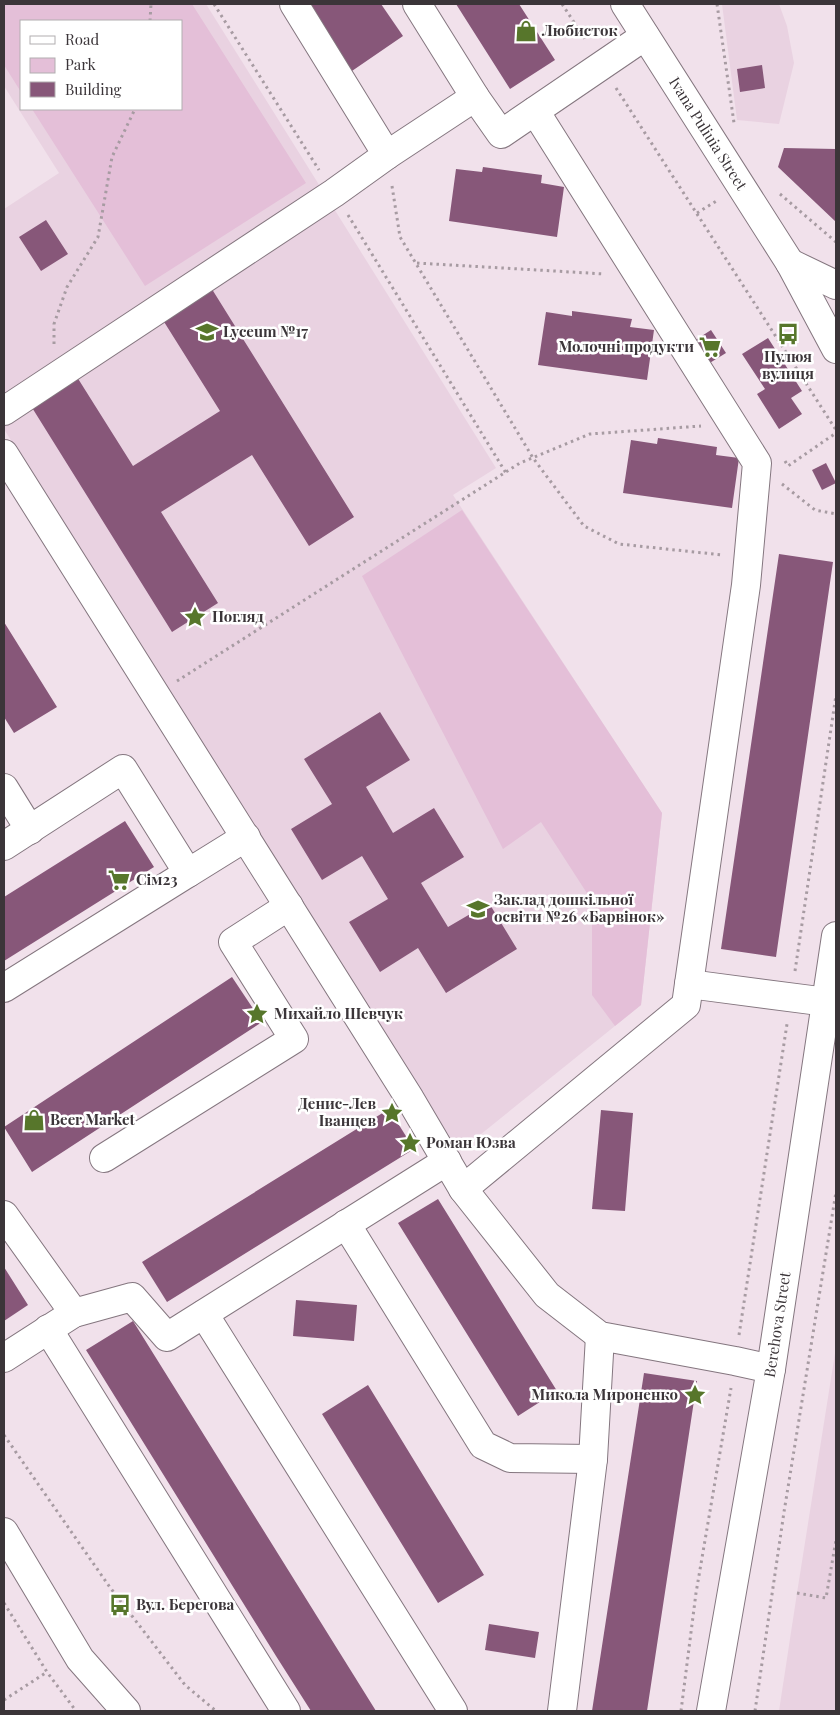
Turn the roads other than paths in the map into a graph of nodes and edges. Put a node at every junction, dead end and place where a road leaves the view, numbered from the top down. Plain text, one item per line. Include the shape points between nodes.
1 (294, 4) edge
2 (417, 4) edge
3 (624, 4) edge
4 (645, 36) junction
5 (475, 97) junction
6 (535, 111) junction
7 (387, 155) junction
8 (790, 263) junction
9 (836, 285) edge
10 (836, 349) edge
11 (4, 411) edge
12 (4, 454) edge
13 (4, 788) edge
14 (30, 830) junction
15 (246, 837) junction
16 (4, 846) edge
17 (188, 873) junction
18 (289, 906) junction
19 (836, 936) edge
20 (689, 984) junction
21 (4, 988) edge
22 (827, 1002) junction
23 (828, 1048) edge
24 (104, 1158) dead end
25 (446, 1161) junction
26 (463, 1190) junction
27 (4, 1215) edge
28 (346, 1224) junction
29 (74, 1313) junction
30 (204, 1314) junction
31 (48, 1329) junction
32 (600, 1336) junction
33 (4, 1358) edge
34 (771, 1369) junction
35 (593, 1459) junction
36 (4, 1532) edge
37 (126, 1711) edge
38 (286, 1711) edge
39 (453, 1711) edge
40 (562, 1711) edge
41 (711, 1711) edge

1 - 7 street
2 - 5 street
3 - 4 street, Ivana Puliuia Street
4 - 6 street
4 - 8 street, Ivana Puliuia Street
5 - 6 street via 501,134
5 - 7 street
6 - 20 street via 757,462 746,585
7 - 11 street
8 - 9 street
8 - 10 street, Ivana Puliuia Street
12 - 15 street
13 - 14 street
14 - 16 street
14 - 17 street via 123,770
15 - 17 street
15 - 18 street
17 - 21 street
18 - 24 street via 233,942 294,1040
18 - 25 street
19 - 22 street, Berehova Street
20 - 22 street
20 - 26 street via 686,1006
22 - 23 street, Berehova Street
23 - 34 street, Berehova Street
25 - 26 street
25 - 28 street
26 - 32 street via 546,1295
27 - 29 street
28 - 30 street
28 - 35 street via 483,1445 510,1458
29 - 30 street via 132,1297 167,1337
29 - 31 street
30 - 39 street
31 - 33 street
31 - 38 street
32 - 34 street
32 - 35 street
34 - 41 street, Berehova Street
35 - 40 street
36 - 37 street via 80,1659

